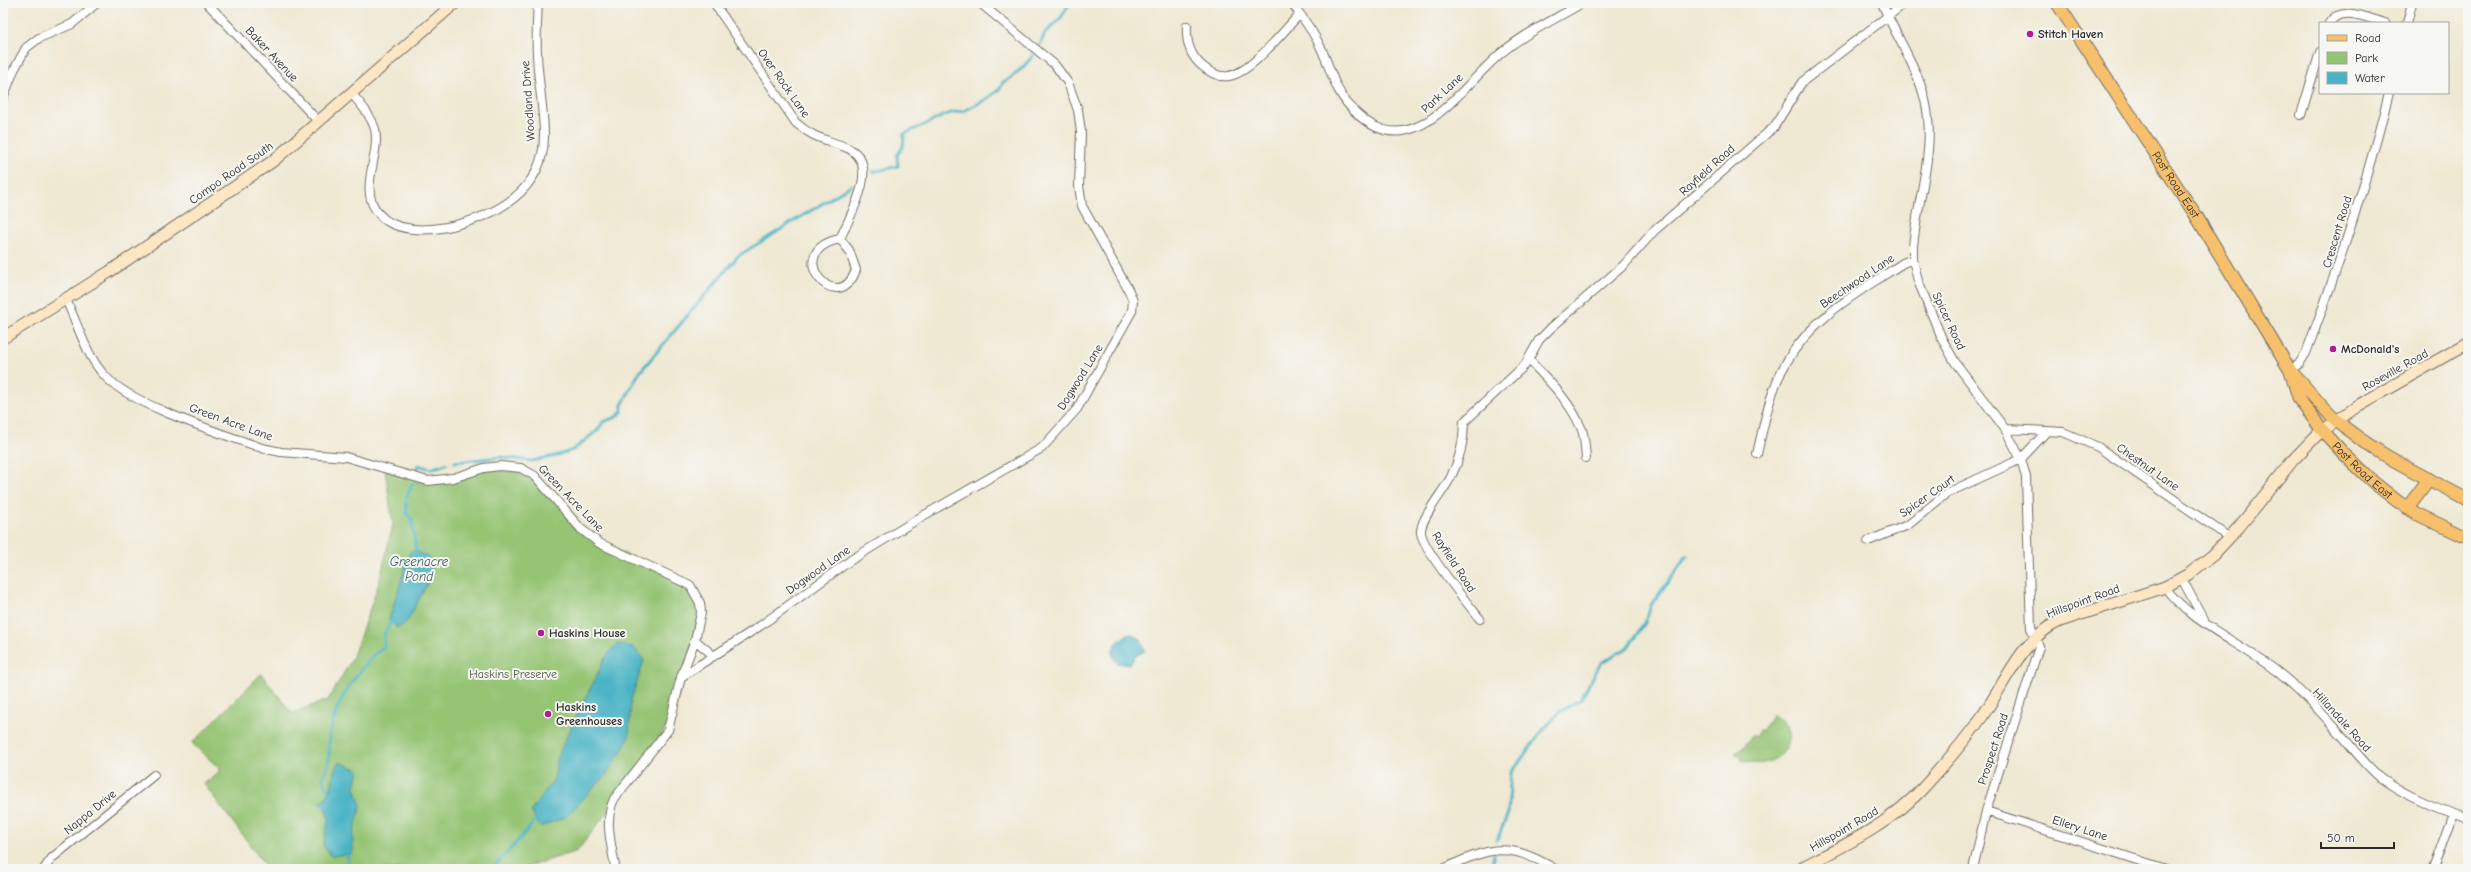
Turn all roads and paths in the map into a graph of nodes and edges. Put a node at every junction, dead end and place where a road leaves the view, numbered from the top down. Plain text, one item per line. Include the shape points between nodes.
1 (97, 3) edge
2 (207, 3) edge
3 (454, 3) edge
4 (538, 3) edge
5 (714, 3) edge
6 (980, 3) edge
7 (1292, 3) edge
8 (1582, 3) edge
9 (1882, 3) edge
10 (1905, 3) edge
11 (2057, 3) edge
12 (2412, 3) edge
13 (1300, 14) junction
14 (1887, 16) junction
15 (2330, 22) edge
16 (2381, 22) edge
17 (2407, 22) edge
18 (1187, 26) dead end
19 (2319, 55) edge
20 (352, 94) junction
21 (2389, 94) edge
22 (3, 98) edge
23 (2300, 115) dead end
24 (319, 122) junction
25 (840, 239) junction
26 (1913, 259) junction
27 (66, 300) junction
28 (3, 338) edge
29 (2468, 343) edge
30 (1528, 359) junction
31 (2290, 370) junction
32 (2336, 420) junction
33 (2005, 429) junction
34 (2322, 430) junction
35 (2047, 431) junction
36 (1757, 454) dead end
37 (1586, 458) dead end
38 (2021, 459) junction
39 (2429, 479) junction
40 (2468, 500) edge
41 (2407, 508) junction
42 (2230, 538) junction
43 (2468, 538) edge
44 (1868, 541) dead end
45 (2182, 579) junction
46 (2165, 587) junction
47 (1480, 619) dead end
48 (2206, 623) junction
49 (2035, 638) junction
50 (695, 640) junction
51 (714, 656) junction
52 (681, 677) junction
53 (154, 775) dead end
54 (1986, 811) junction
55 (2453, 814) junction
56 (2468, 819) edge
57 (614, 866) dead end
58 (44, 869) edge
59 (1444, 869) edge
60 (1555, 869) edge
61 (1799, 869) edge
62 (1973, 869) edge
63 (2166, 869) edge
64 (2433, 869) edge

1 - 22 street via 72,24 39,38 26,48
2 - 24 street, Baker Avenue
3 - 20 street, Compo Road South
4 - 20 street, Woodland Drive via 537,55 544,135 542,155 534,176 520,194 490,214 469,222 428,230 400,226 386,221 379,215 371,201 370,191 375,129 370,117
5 - 25 street, Over Rock Lane via 796,123 814,137 852,150 862,163 863,184
6 - 51 street, Dogwood Lane via 1055,65 1068,83 1078,110 1081,132 1079,186 1082,206 1129,291 1133,301 1132,311 1077,409 1042,448 851,560
7 - 13 street, Park Lane
8 - 13 street, Park Lane via 1530,32 1507,49 1432,120 1417,128 1392,132 1369,123 1346,102 1333,80 1318,41
9 - 14 street, Spicer Road
10 - 14 street, Rayfield Road
11 - 31 main road, Post Road East via 2195,214
12 - 17 street
13 - 18 street via 1258,58 1230,76 1209,72 1199,62 1189,45 1186,36
14 - 26 street, Spicer Road via 1922,89 1928,115 1928,147 1916,218
14 - 30 street, Rayfield Road via 1802,82 1774,127 1654,231 1624,265 1552,327 1539,340
15 - 16 street via 2335,15 2343,13
19 - 23 street
20 - 24 street, Compo Road South
21 - 31 street, Crescent Road via 2338,269 2306,352 2299,364
24 - 27 street, Compo Road South via 255,174
25 - 25 street via 849,250 856,270 848,283 831,288 820,282 816,276 813,265 815,253 823,245
26 - 33 street, Spicer Road via 1922,294 1942,339 1955,362
26 - 36 street, Beechwood Lane via 1839,304 1796,348 1785,364 1778,382
27 - 28 street, Compo Road South
27 - 50 street, Green Acre Lane via 91,355 112,383 147,403 216,432 262,448 346,457 428,481 441,481 484,468 500,466 528,471 591,538 609,549 690,585 700,603 701,613
29 - 32 street, Roseville Road
30 - 37 street via 1554,386 1575,415 1583,431
30 - 47 street, Rayfield Road via 1464,422 1461,453 1451,477 1423,522 1422,533 1433,555
31 - 32 main road, Post Road East
31 - 34 main road, Post Road East via 2299,398
32 - 34 street, Hillspoint Road
32 - 39 main road, Post Road East via 2375,448
33 - 35 street, Chestnut Lane
33 - 38 street, Spicer Road
34 - 41 main road, Post Road East via 2372,482
34 - 42 street, Hillspoint Road via 2293,460
35 - 38 street
35 - 42 street, Chestnut Lane via 2063,432 2098,447
38 - 44 street, Spicer Court via 1947,493 1908,524
38 - 49 street, Spicer Road via 2026,477 2031,628
39 - 40 main road, Post Road East
39 - 41 main road
41 - 43 main road, Post Road East
42 - 45 street, Hillspoint Road via 2204,563
45 - 46 street, Hillspoint Road
45 - 48 street, Hillandale Road
46 - 48 street, Hillandale Road via 2175,600
46 - 49 street, Hillspoint Road via 2060,621
48 - 55 street, Hillandale Road via 2280,673 2315,705 2381,778 2414,798
49 - 54 street, Prospect Road via 2038,647
49 - 61 street, Hillspoint Road via 2020,656 1979,720 1914,797 1880,824
50 - 51 street
50 - 52 street, Green Acre Lane
51 - 52 street, Dogwood Lane
52 - 57 street, Green Acre Lane via 668,730 614,799 609,810 608,825
53 - 58 street, Nappa Drive via 52,858
54 - 62 street, Prospect Road
54 - 63 street, Ellery Lane
55 - 56 street, Hillandale Road
55 - 64 street
59 - 60 street via 1477,854 1498,849 1537,858

